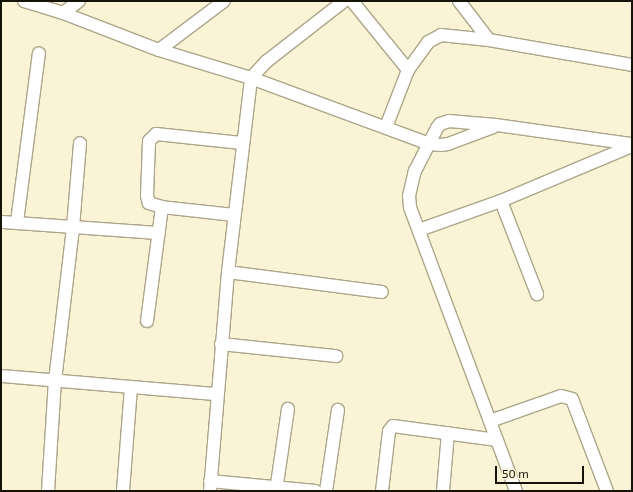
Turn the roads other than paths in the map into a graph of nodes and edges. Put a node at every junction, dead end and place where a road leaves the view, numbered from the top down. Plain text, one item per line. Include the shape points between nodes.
1 (24, 1) edge
2 (79, 1) edge
3 (224, 1) edge
4 (344, 1) edge
5 (352, 1) edge
6 (459, 1) edge
7 (63, 13) junction
8 (489, 40) junction
9 (159, 50) junction
10 (38, 53) dead end
11 (632, 65) edge
12 (408, 70) junction
13 (251, 78) junction
14 (496, 125) junction
15 (386, 127) junction
16 (80, 143) dead end
17 (242, 143) junction
18 (429, 144) junction
19 (632, 145) edge
20 (501, 201) junction
21 (162, 207) junction
22 (234, 215) junction
23 (1, 222) edge
24 (17, 222) junction
25 (73, 227) junction
26 (419, 230) junction
27 (159, 233) junction
28 (228, 272) junction
29 (382, 292) dead end
30 (537, 294) dead end
31 (147, 321) dead end
32 (221, 344) junction
33 (336, 356) dead end
34 (1, 376) edge
35 (55, 381) junction
36 (131, 388) junction
37 (217, 394) junction
38 (288, 409) dead end
39 (338, 410) dead end
40 (490, 421) junction
41 (448, 433) junction
42 (497, 440) junction
43 (210, 486) edge
44 (276, 489) edge
45 (48, 491) edge
46 (123, 491) edge
47 (316, 491) edge
48 (326, 491) edge
49 (382, 491) edge
50 (443, 491) edge
51 (516, 491) edge
52 (607, 491) edge

1 - 7 street
2 - 7 street
3 - 9 street
4 - 13 street via 267,61
5 - 12 street
6 - 8 street
7 - 9 street
8 - 11 street
8 - 12 street via 449,34 434,37
9 - 13 street
10 - 24 street
12 - 15 street
13 - 15 street
13 - 17 street
14 - 18 street via 448,144
14 - 18 street via 444,122 437,128
14 - 19 street
15 - 18 street
16 - 25 street
17 - 21 street via 156,134 152,136 149,141 147,200 152,205
17 - 22 street
18 - 26 street via 415,171 409,196 410,207
19 - 20 street
20 - 26 street
20 - 30 street
21 - 22 street
21 - 27 street
22 - 28 street
23 - 24 street
24 - 25 street
25 - 27 street
25 - 35 street
26 - 40 street
27 - 31 street
28 - 29 street
28 - 32 street
32 - 33 street
32 - 37 street
34 - 35 street
35 - 36 street
35 - 45 street
36 - 37 street
36 - 46 street
37 - 43 street
38 - 44 street
39 - 48 street
40 - 42 street
40 - 52 street via 561,396 572,399
41 - 42 street
41 - 49 street via 397,425 390,428
41 - 50 street
42 - 51 street
43 - 44 street
44 - 47 street

